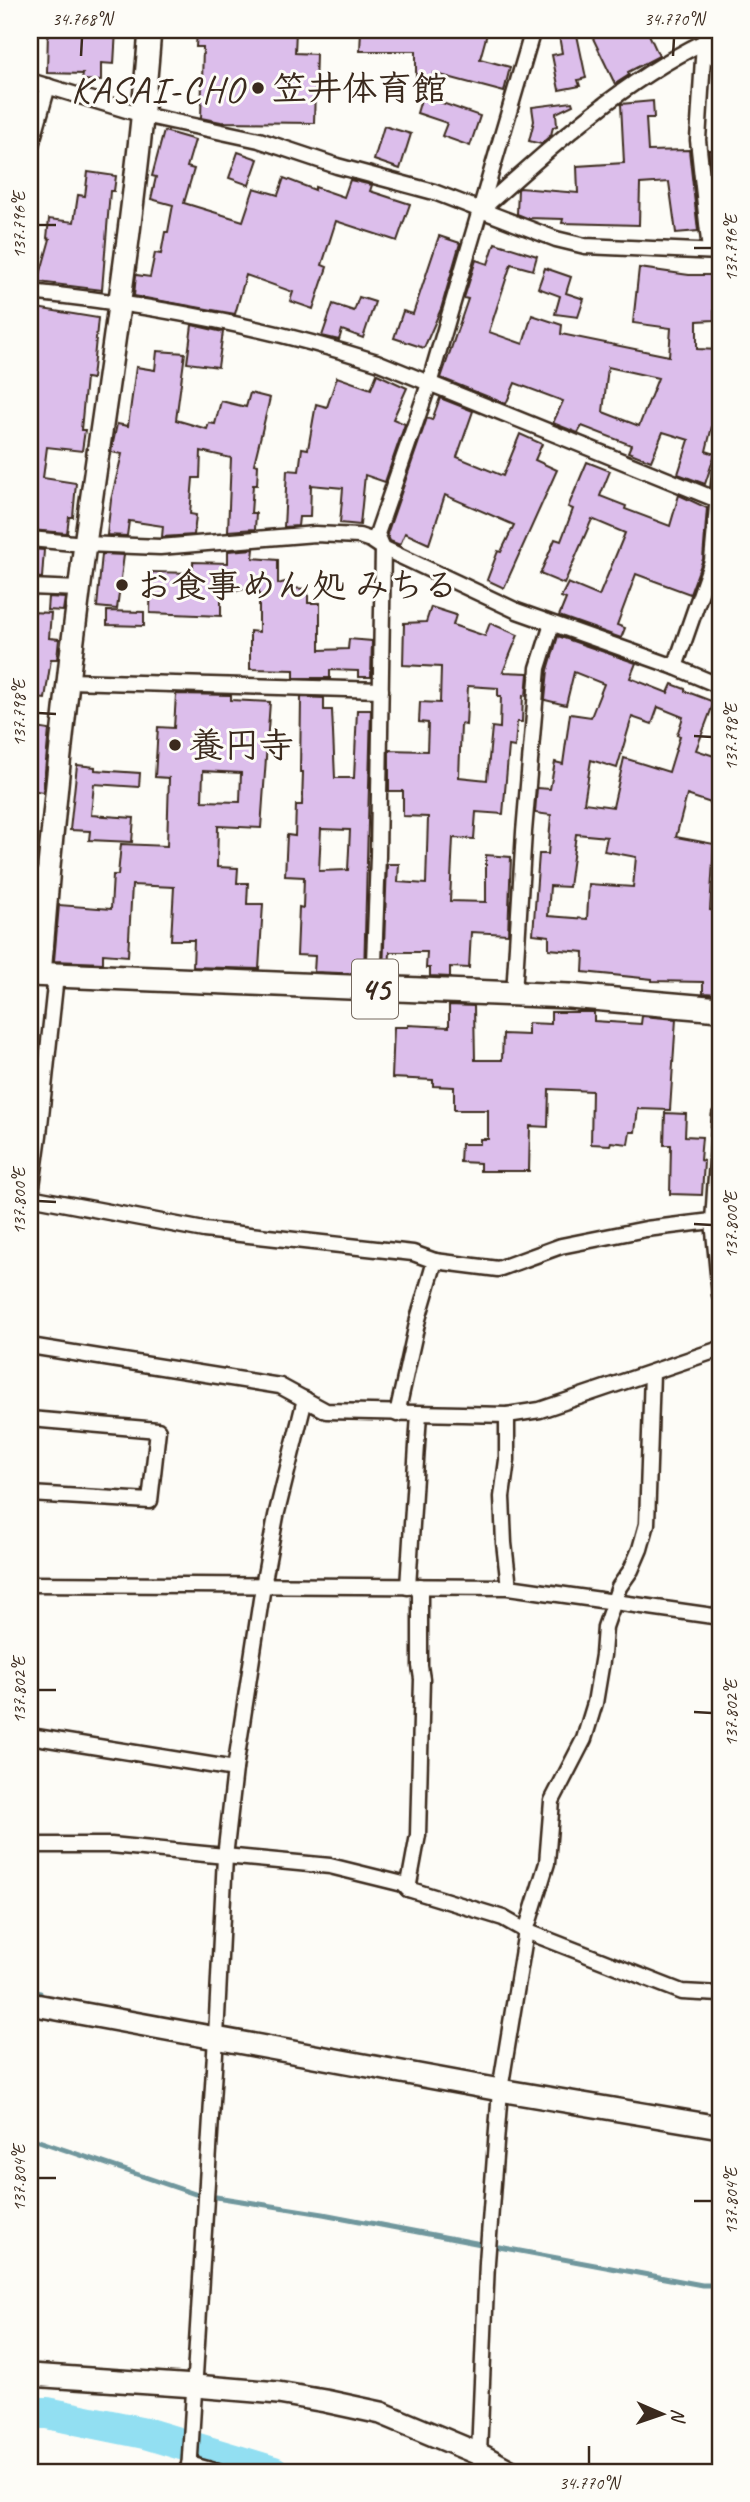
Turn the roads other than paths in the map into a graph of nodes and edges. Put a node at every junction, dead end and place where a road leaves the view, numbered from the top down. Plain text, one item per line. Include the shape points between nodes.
1 (150, 30) edge
2 (533, 30) edge
3 (706, 36) edge
4 (720, 62) edge
5 (30, 81) edge
6 (48, 86) junction
7 (143, 115) junction
8 (30, 149) edge
9 (481, 210) junction
10 (716, 252) edge
11 (720, 271) edge
12 (30, 292) edge
13 (119, 303) junction
14 (429, 384) junction
15 (720, 472) edge
16 (719, 501) edge
17 (30, 539) edge
18 (85, 544) junction
19 (383, 548) junction
20 (30, 587) edge
21 (79, 589) junction
22 (552, 624) junction
23 (675, 667) junction
24 (69, 681) junction
25 (720, 686) edge
26 (381, 690) junction
27 (42, 975) edge
28 (373, 989) junction
29 (514, 994) junction
30 (720, 1009) edge
31 (720, 1115) edge
32 (30, 1198) edge
33 (717, 1221) edge
34 (435, 1261) junction
35 (720, 1295) edge
36 (30, 1346) edge
37 (720, 1349) edge
38 (652, 1373) junction
39 (305, 1399) junction
40 (397, 1413) junction
41 (419, 1414) junction
42 (507, 1415) junction
43 (30, 1419) edge
44 (30, 1494) edge
45 (30, 1584) edge
46 (263, 1586) junction
47 (414, 1586) junction
48 (509, 1587) junction
49 (613, 1602) junction
50 (720, 1616) edge
51 (30, 1736) edge
52 (235, 1769) junction
53 (30, 1845) edge
54 (225, 1857) junction
55 (408, 1889) junction
56 (526, 1931) junction
57 (720, 1994) edge
58 (30, 2004) edge
59 (216, 2037) junction
60 (500, 2090) junction
61 (720, 2127) edge
62 (30, 2375) edge
63 (195, 2386) junction
64 (479, 2455) junction
65 (189, 2465) edge
66 (218, 2472) edge
67 (512, 2472) edge

1 - 7 street
2 - 9 street
3 - 4 street via 710,53
3 - 9 street via 631,84
3 - 10 street via 698,140
5 - 6 street
6 - 7 street
6 - 8 street
7 - 9 street via 259,140
7 - 13 street
9 - 10 street via 585,246
9 - 14 street
10 - 11 street
12 - 13 street
13 - 14 street via 207,317 330,347
13 - 18 street
14 - 16 street
14 - 19 street via 377,534
15 - 16 street
16 - 23 street via 710,570
17 - 18 street
18 - 19 street via 160,547 315,534 359,536
18 - 21 street
19 - 22 street
19 - 26 street
20 - 21 street
21 - 24 street
22 - 23 street
22 - 29 street via 538,668
23 - 25 street
24 - 26 street
24 - 27 street via 50,840
26 - 28 street
27 - 28 main road, 45
27 - 32 street
28 - 29 main road, 45
29 - 30 main road, 45
31 - 33 street
32 - 34 street via 204,1230 413,1253
33 - 34 street via 561,1246 498,1269
33 - 35 street
34 - 40 street
36 - 39 street via 280,1385
37 - 38 street
38 - 42 street via 540,1410
38 - 49 street via 647,1524 640,1549
39 - 40 street via 326,1410
39 - 46 street
40 - 41 street
41 - 42 street
41 - 47 street
42 - 48 street via 502,1497
43 - 44 street via 158,1430 150,1501
45 - 46 street
46 - 47 street
46 - 52 street
47 - 48 street
47 - 55 street via 422,1679 418,1835
48 - 49 street
49 - 50 street
49 - 56 street via 595,1703 584,1739 552,1801 547,1863
51 - 52 street
52 - 54 street
53 - 54 street via 111,1845
54 - 55 street via 330,1866
54 - 59 street
55 - 56 street via 503,1918
56 - 57 street via 682,1992
56 - 60 street
58 - 59 street
59 - 60 street
59 - 63 street
60 - 61 street
60 - 64 street
62 - 63 street
63 - 64 street via 278,2393 381,2413
63 - 65 street
64 - 67 street
65 - 66 street

